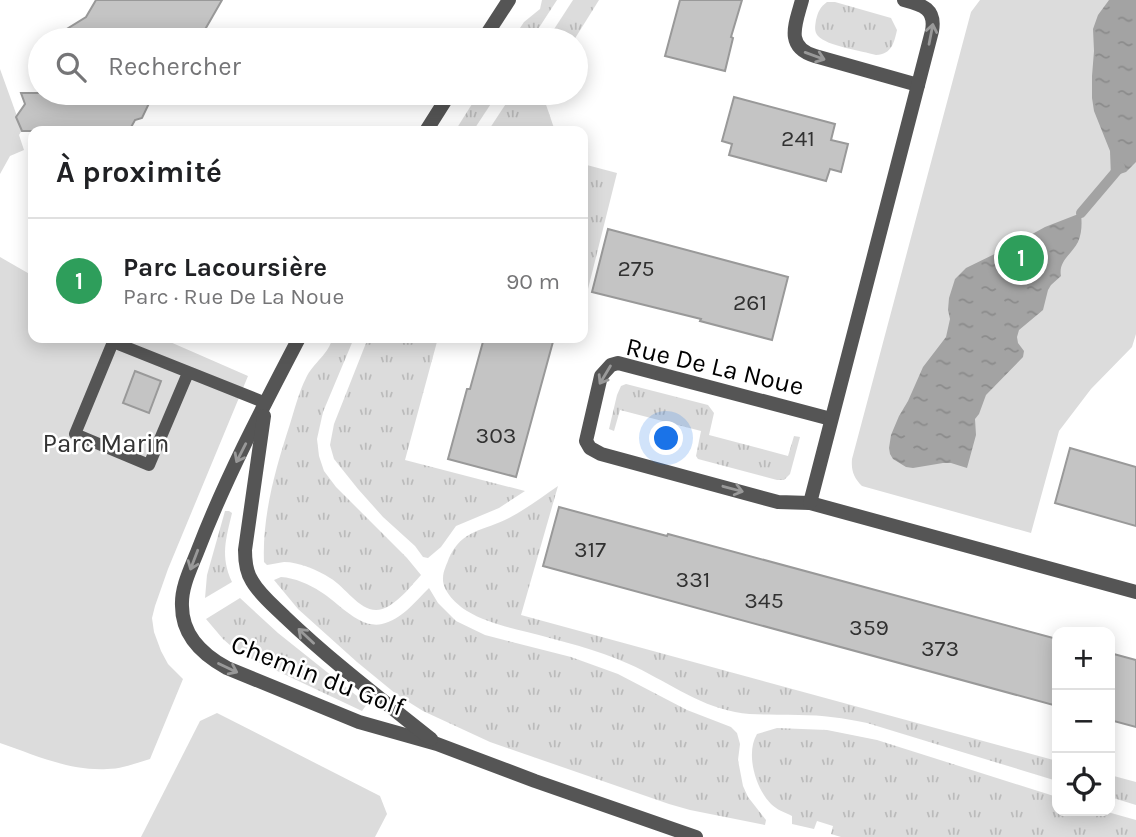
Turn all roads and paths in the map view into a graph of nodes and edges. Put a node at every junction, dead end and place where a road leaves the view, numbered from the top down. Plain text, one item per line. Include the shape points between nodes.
1 (509, 0) edge
2 (802, 0) edge
3 (904, 0) edge
4 (491, 28) edge
5 (918, 85) junction
6 (442, 105) edge
7 (429, 126) edge
8 (114, 343) edge
9 (116, 343) edge
10 (296, 343) edge
11 (188, 373) junction
12 (266, 403) junction
13 (831, 419) junction
14 (810, 503) junction
15 (1136, 592) edge
16 (437, 744) junction
17 (696, 837) edge

1 - 4 street
2 -> 5 street via 794,35 800,49
5 -> 3 street, Rue De La Noue via 932,16 928,9
5 - 13 street, Rue De La Noue
6 - 7 street
8 - 11 lane via 75,434 149,465
9 - 11 lane
10 - 12 street, Chemin du Golf
11 - 12 lane
16 -> 12 street, Chemin du Golf via 306,637 252,583 245,550
12 -> 16 street, Chemin du Golf via 216,503 187,580 182,607 186,628 202,652 227,668 359,722
13 - 14 street, Rue De La Noue
13 -> 14 street, Rue De La Noue via 618,363 601,376 586,434 587,446 601,454 778,502
14 - 15 street, Rue De La Noue
16 - 17 street, Chemin du Golf

